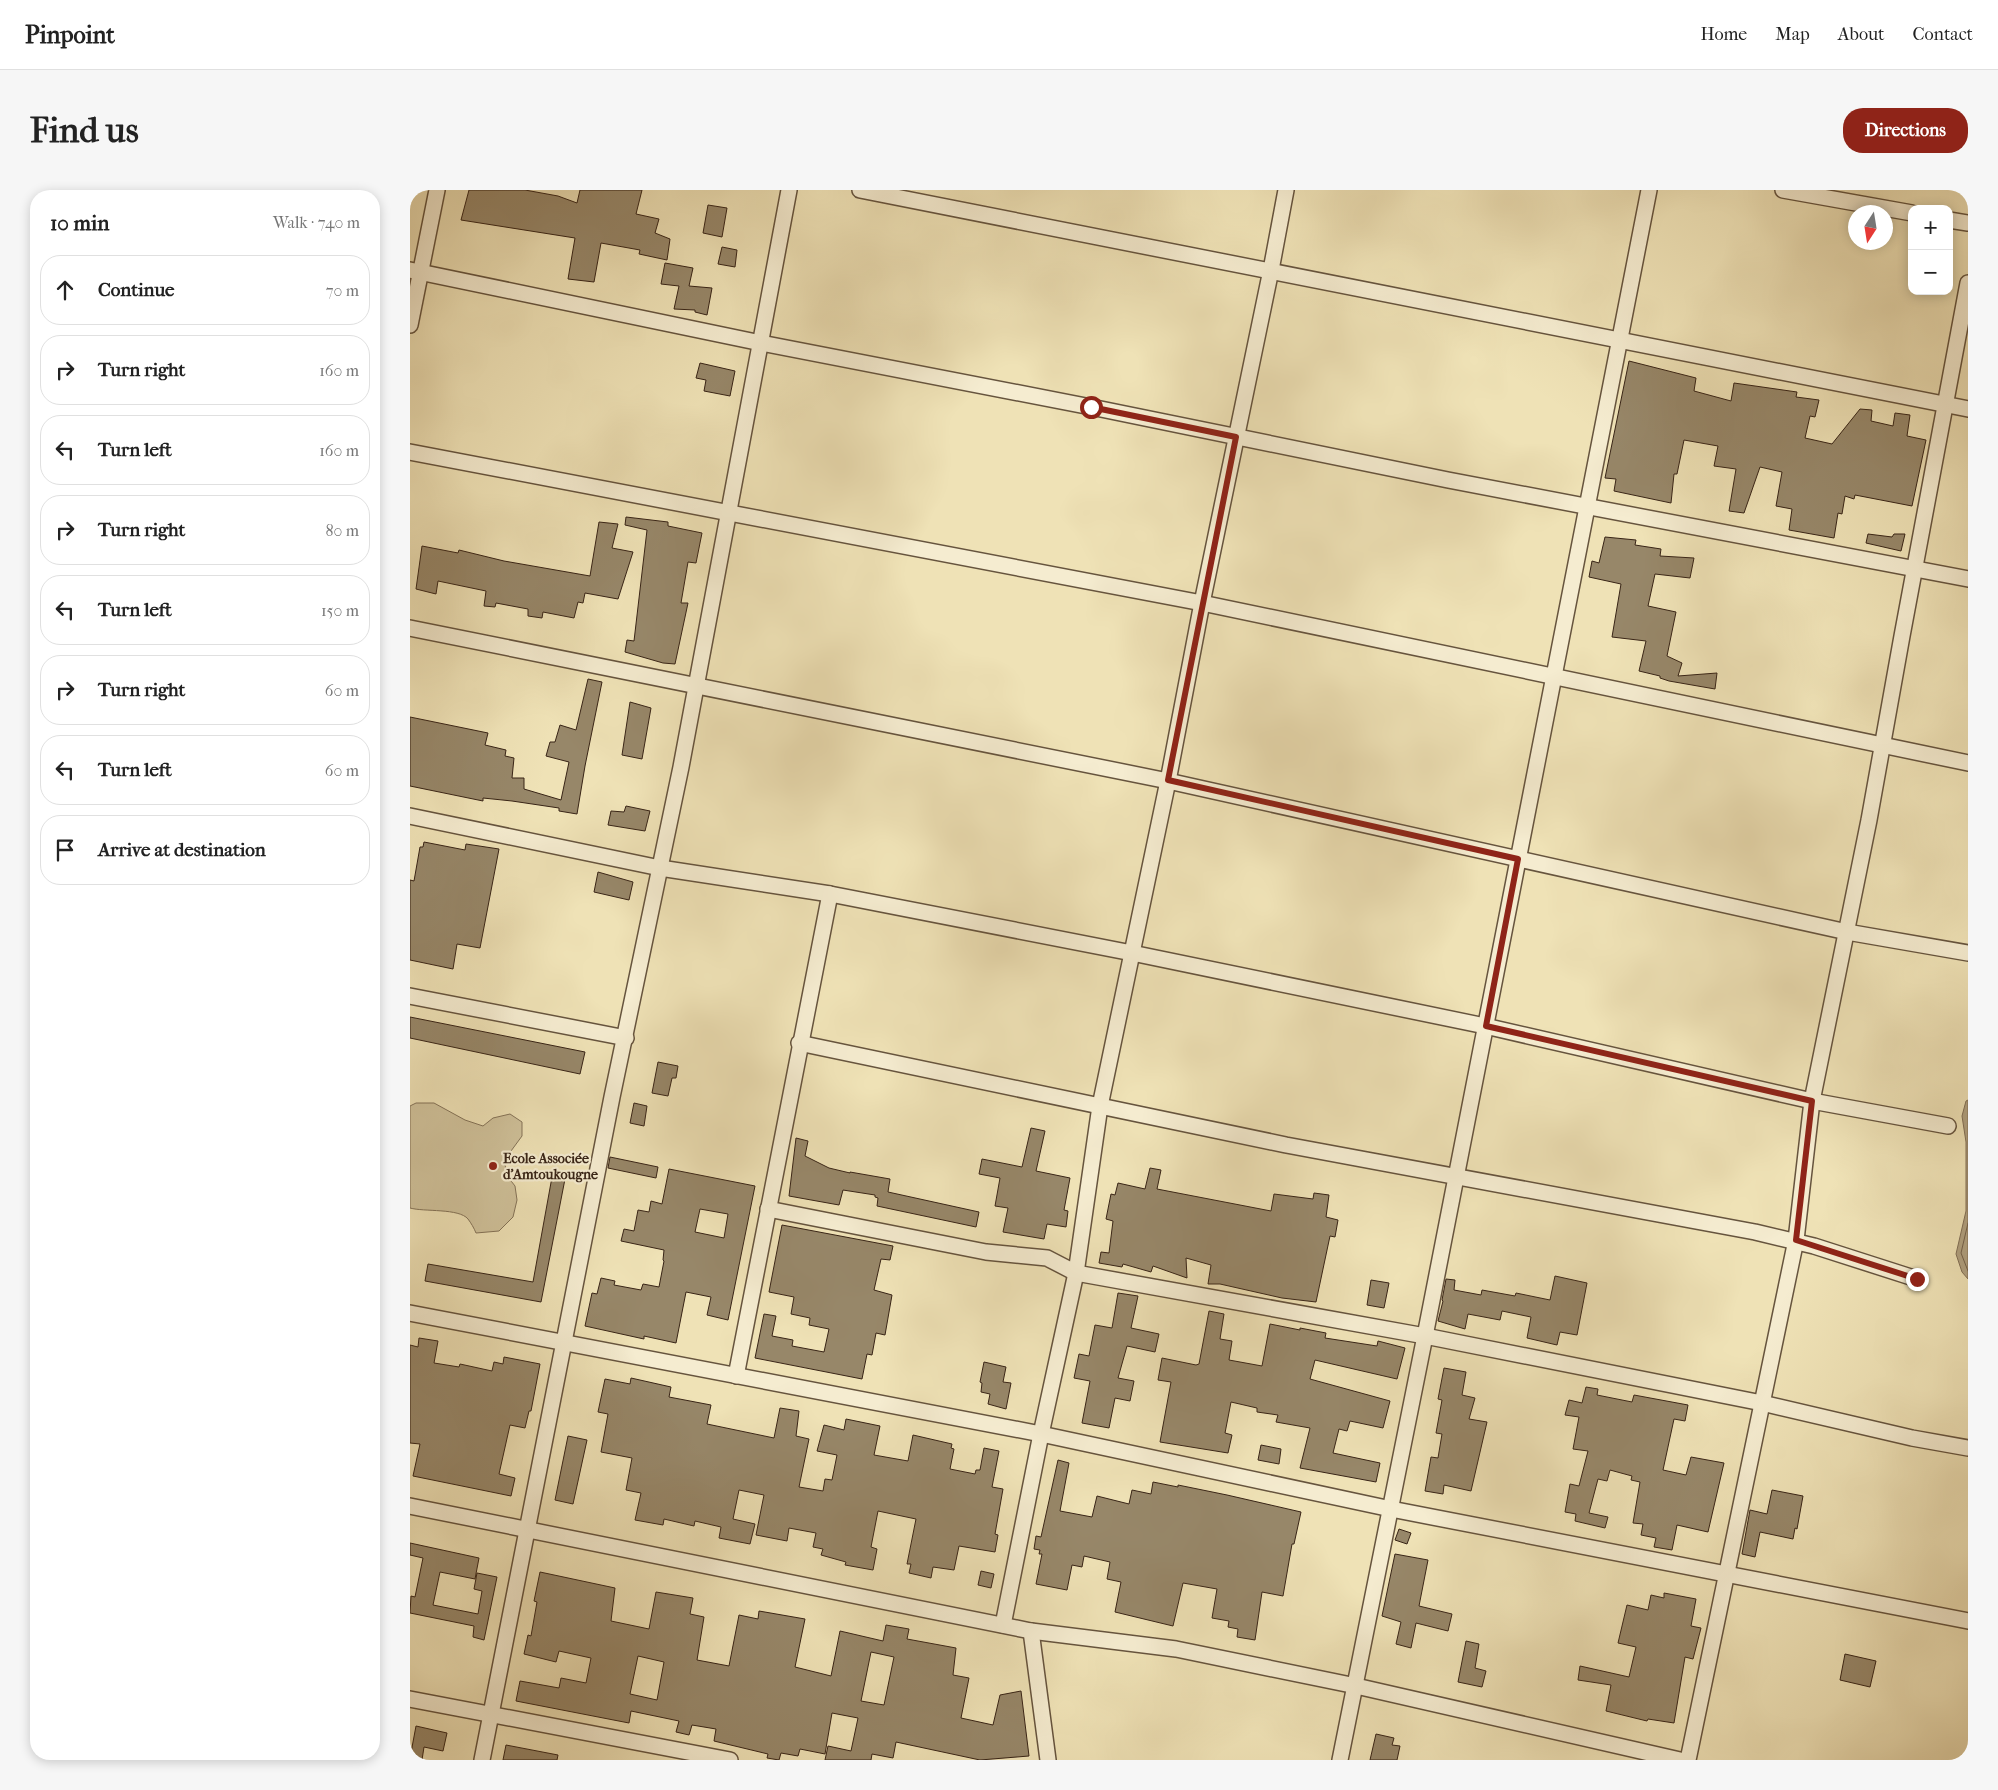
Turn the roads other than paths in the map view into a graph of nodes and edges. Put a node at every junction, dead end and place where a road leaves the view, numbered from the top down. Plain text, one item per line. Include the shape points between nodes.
1 (437, 190) edge
2 (789, 190) edge
3 (860, 190) edge
4 (1286, 190) edge
5 (1649, 190) edge
6 (1783, 190) edge
7 (1908, 212) edge
8 (1953, 221) edge
9 (1968, 223) edge
10 (1272, 270) junction
11 (415, 271) edge
12 (1968, 283) edge
13 (410, 325) edge
14 (1620, 339) junction
15 (761, 343) junction
16 (1945, 404) junction
17 (1968, 409) edge
18 (1236, 437) junction
19 (410, 452) edge
20 (1587, 507) junction
21 (730, 512) junction
22 (1914, 569) junction
23 (1968, 579) edge
24 (1202, 603) junction
25 (410, 628) edge
26 (1554, 676) junction
27 (697, 684) junction
28 (1882, 745) junction
29 (1968, 763) edge
30 (1168, 780) junction
31 (410, 816) edge
32 (1518, 859) junction
33 (660, 868) junction
34 (830, 894) junction
35 (1847, 932) junction
36 (1132, 953) junction
37 (1968, 953) edge
38 (410, 996) edge
39 (1486, 1026) junction
40 (626, 1038) junction
41 (800, 1043) junction
42 (1812, 1101) junction
43 (1100, 1106) junction
44 (1948, 1126) dead end
45 (1456, 1176) junction
46 (768, 1210) junction
47 (1796, 1240) junction
48 (1076, 1273) junction
49 (1917, 1279) dead end
50 (410, 1313) edge
51 (1425, 1336) junction
52 (564, 1342) junction
53 (736, 1376) junction
54 (1762, 1403) junction
55 (1041, 1434) junction
56 (1968, 1448) edge
57 (410, 1506) edge
58 (1391, 1509) junction
59 (529, 1529) junction
60 (1726, 1573) junction
61 (1968, 1621) edge
62 (1003, 1624) junction
63 (1031, 1631) junction
64 (1356, 1686) junction
65 (410, 1699) edge
66 (492, 1715) junction
67 (482, 1760) edge
68 (730, 1760) edge
69 (1048, 1760) edge
70 (1340, 1760) edge
71 (1680, 1760) edge
72 (1688, 1760) edge

1 - 11 street
2 - 15 street
3 - 10 street
4 - 10 street
5 - 14 street
6 - 7 street
8 - 9 street
10 - 14 street
10 - 18 street
11 - 13 street
11 - 15 street
12 - 16 street
14 - 16 street
14 - 20 street
15 - 18 street
15 - 21 street
16 - 17 street
16 - 22 street
18 - 20 street
18 - 24 street
19 - 21 street
20 - 22 street
20 - 26 street
21 - 24 street
21 - 27 street
22 - 23 street
22 - 28 street
24 - 26 street
24 - 30 street
25 - 27 street
26 - 28 street
26 - 32 street
27 - 30 street
27 - 33 street
28 - 29 street
28 - 35 street
30 - 32 street
30 - 36 street
31 - 33 street
32 - 35 street
32 - 39 street
33 - 34 street
33 - 40 street
34 - 36 street
34 - 41 street
35 - 37 street
35 - 42 street
36 - 39 street
36 - 43 street
38 - 40 street
39 - 42 street
39 - 45 street
40 - 52 street
41 - 43 street
41 - 46 street
42 - 44 street
42 - 47 street
43 - 45 street
43 - 48 street
45 - 47 street
45 - 51 street
46 - 48 street via 986,1252 1047,1258
46 - 53 street
47 - 49 street
47 - 54 street
48 - 51 street
48 - 55 street
50 - 52 street
51 - 54 street
51 - 58 street
52 - 53 street
52 - 59 street
53 - 55 street
54 - 56 street
54 - 60 street
55 - 58 street
55 - 62 street
57 - 59 street
58 - 60 street
58 - 64 street
59 - 62 street
59 - 66 street
60 - 61 street
60 - 72 street
62 - 63 street
63 - 64 street via 1176,1649
63 - 69 street
64 - 70 street
64 - 71 street
65 - 66 street
66 - 67 street
66 - 68 street

